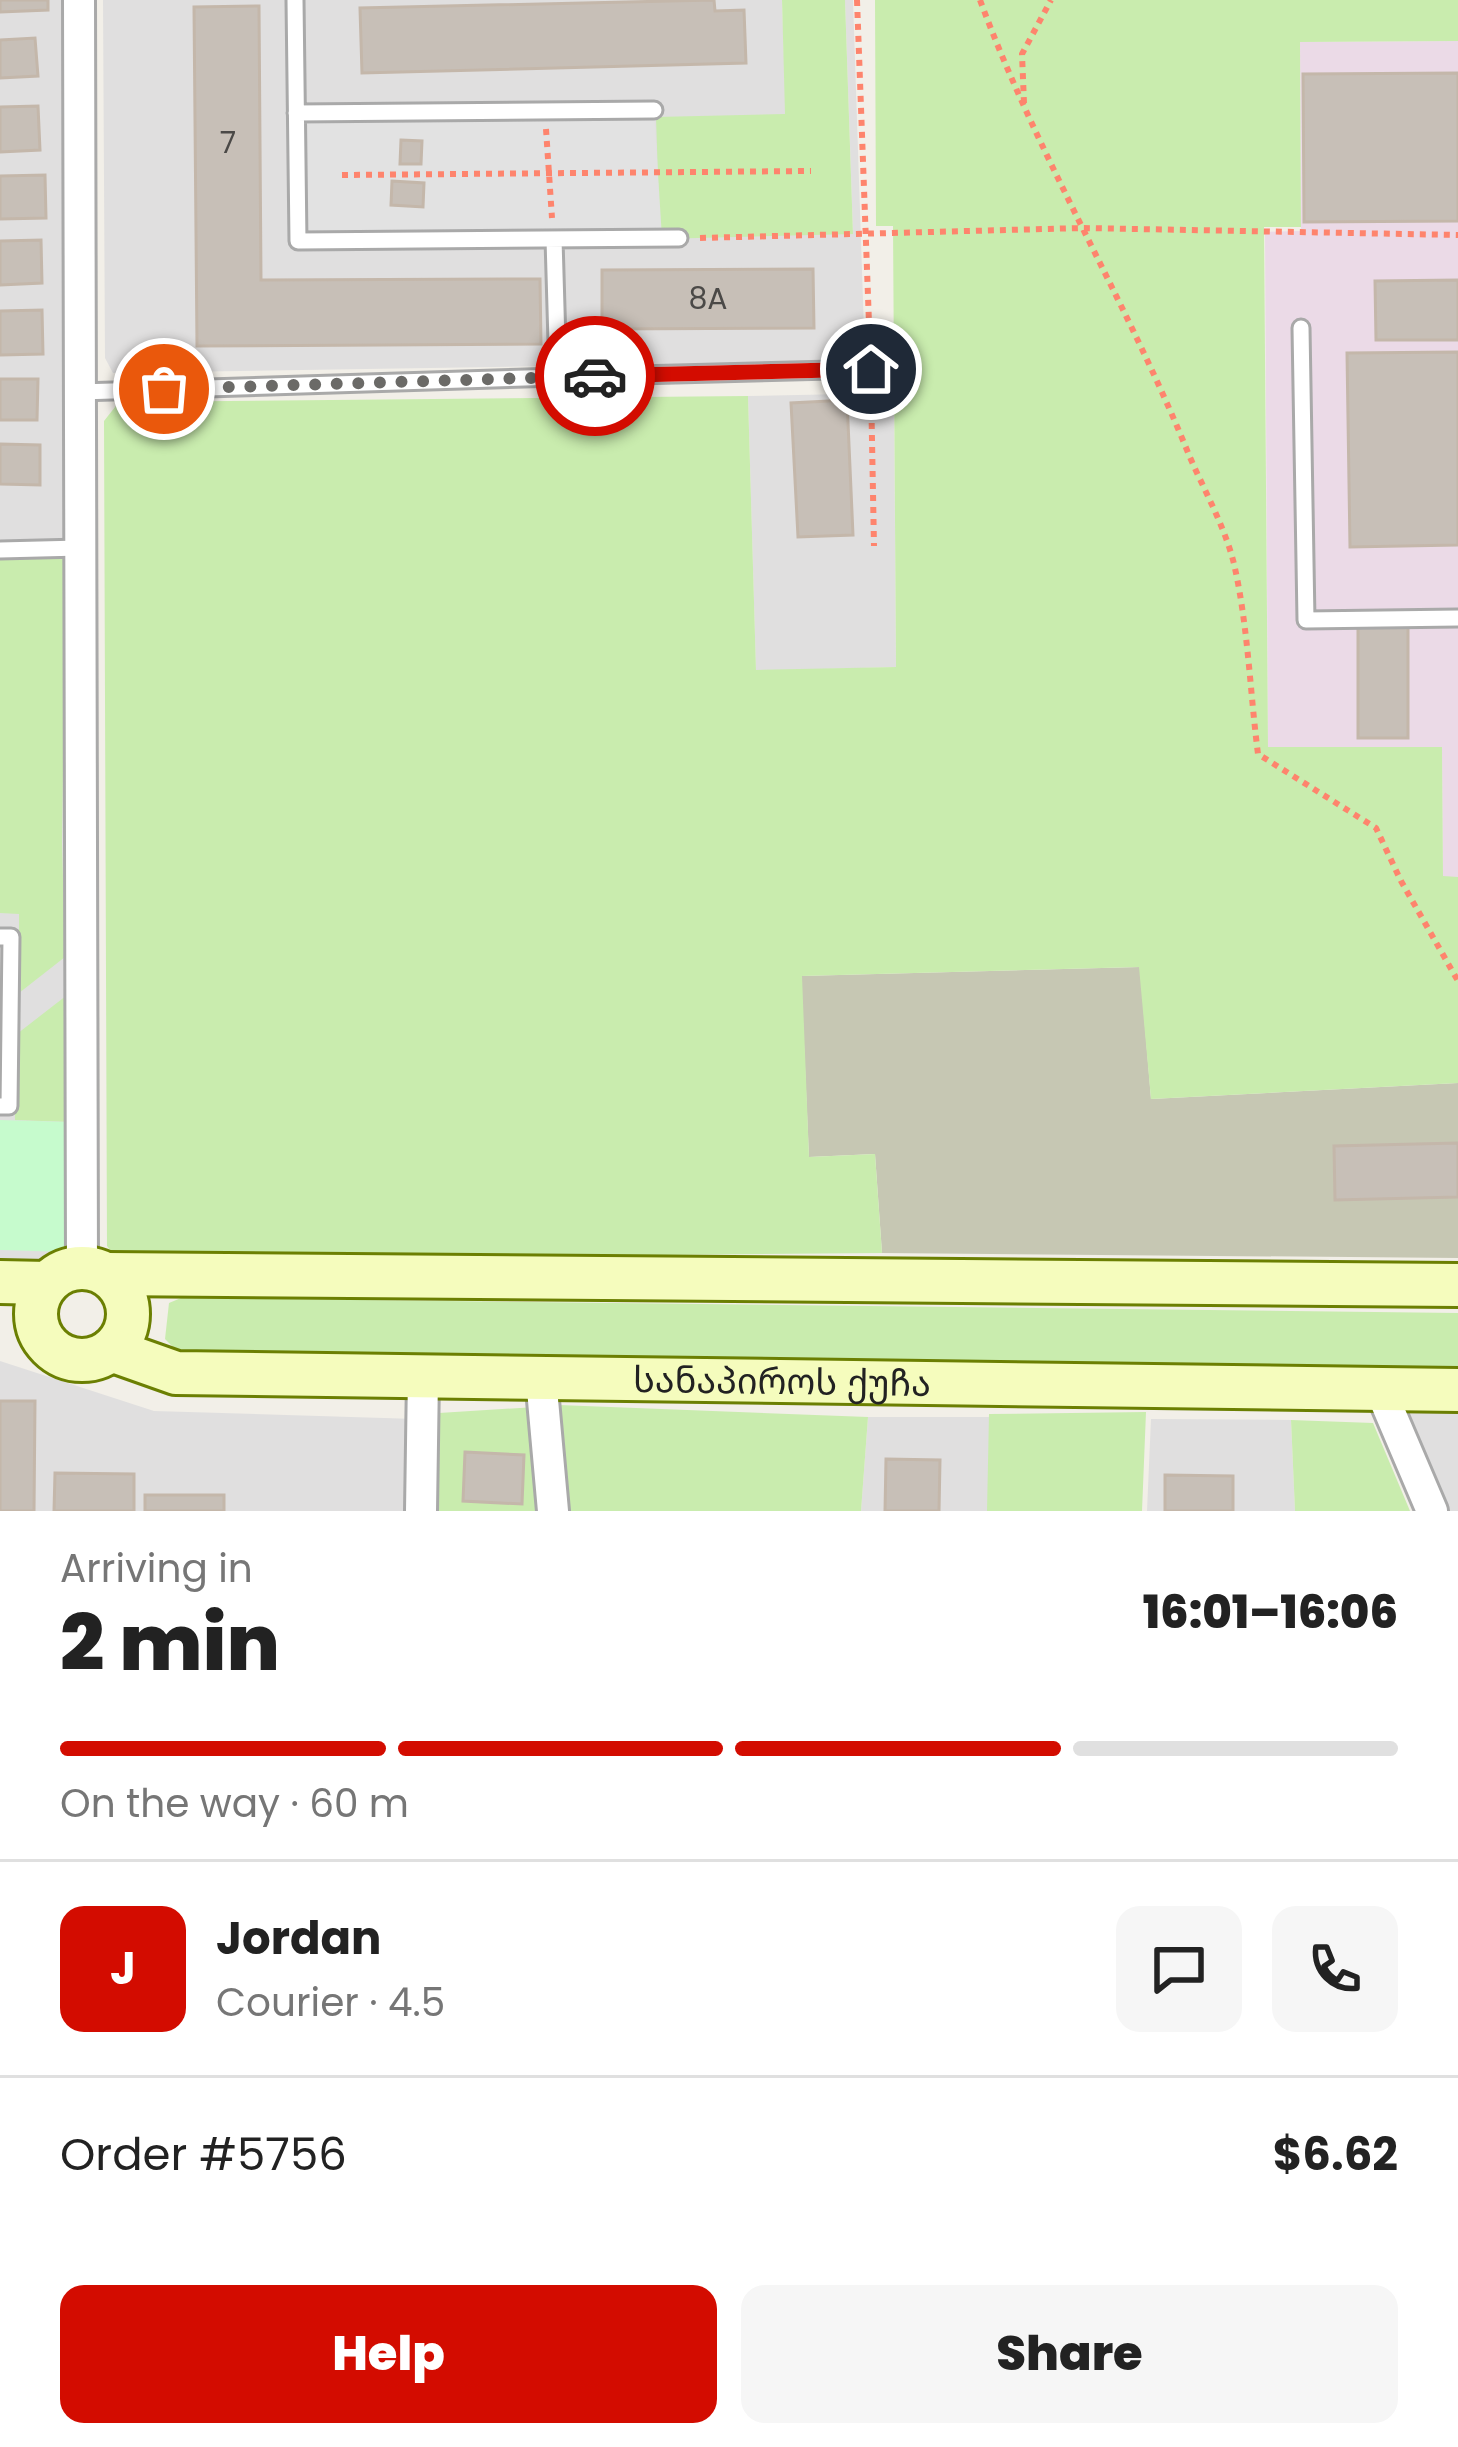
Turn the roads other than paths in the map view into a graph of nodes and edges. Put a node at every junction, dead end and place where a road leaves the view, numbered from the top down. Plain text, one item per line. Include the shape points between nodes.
1 (79, 0) edge
2 (295, 0) edge
3 (653, 110) dead end
4 (296, 113) junction
5 (679, 238) road end
6 (554, 239) junction
7 (1301, 328) dead end
8 (871, 369) road end
9 (558, 377) junction
10 (80, 392) junction
11 (80, 548) junction
12 (0, 550) edge
13 (1458, 618) edge
14 (0, 937) edge
15 (0, 1106) edge
16 (79, 1274) junction
17 (0, 1282) edge
18 (1458, 1286) edge
19 (20, 1335) edge
20 (111, 1350) junction
21 (423, 1376) junction
22 (541, 1378) junction
23 (1380, 1389) junction
24 (1458, 1390) edge
25 (422, 1511) edge
26 (553, 1511) edge
27 (1432, 1511) edge

1 - 10 street
2 - 4 lane
3 - 4 lane
4 - 6 lane via 298,241
5 - 6 lane
6 - 9 lane
7 - 13 lane via 1306,620
8 - 9 lane
9 - 10 lane
10 - 11 street
11 - 12 lane
11 - 16 street
14 - 15 lane via 11,937 9,1106
16 - 17 main road
16 - 18 main road
16 - 19 main road via 38,1299 36,1317
16 - 20 main road via 124,1293 129,1318
19 - 20 main road via 70,1359
20 - 21 main road, სანაპიროს ქუჩა via 176,1373
21 - 22 main road, სანაპიროს ქუჩა
21 - 25 street
22 - 23 main road, სანაპიროს ქუჩა
22 - 26 street
23 - 24 main road, სანაპიროს ქუჩა
23 - 27 street

